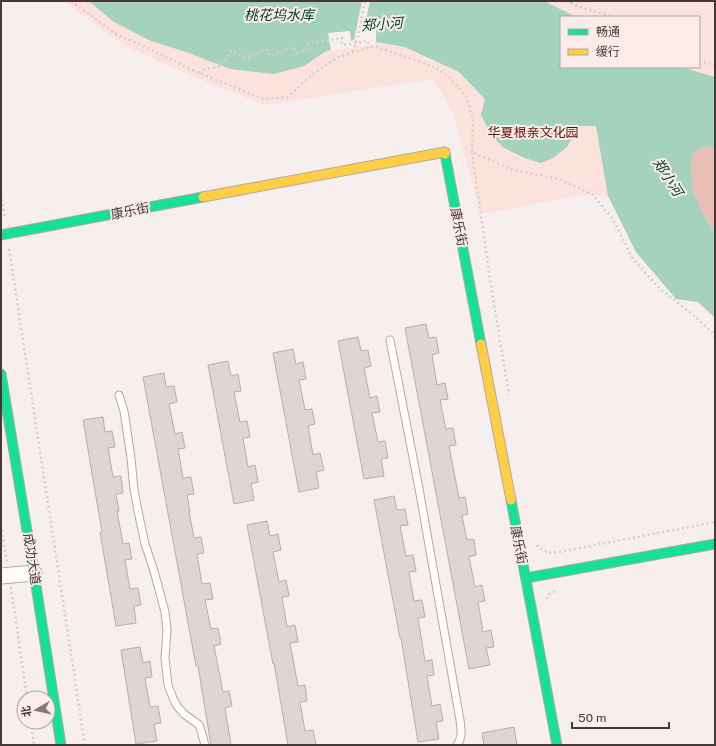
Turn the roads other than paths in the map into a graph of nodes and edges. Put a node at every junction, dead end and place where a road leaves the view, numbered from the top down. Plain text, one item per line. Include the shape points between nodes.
1 (4, 234) edge
2 (390, 340) dead end
3 (1, 374) edge
4 (120, 395) dead end
5 (715, 544) edge
6 (34, 573) junction
7 (5, 575) edge
8 (526, 578) junction
9 (62, 745) edge
10 (205, 745) edge
11 (457, 745) edge
12 (557, 745) edge

1 - 8 street, 康乐街 via 445,152
2 - 11 lane via 462,732
3 - 6 street, 成功大道
4 - 10 lane via 138,511 165,612 168,685 184,714 200,727
5 - 8 street
6 - 7 street
6 - 9 street, 成功大道
8 - 12 street, 康乐街

